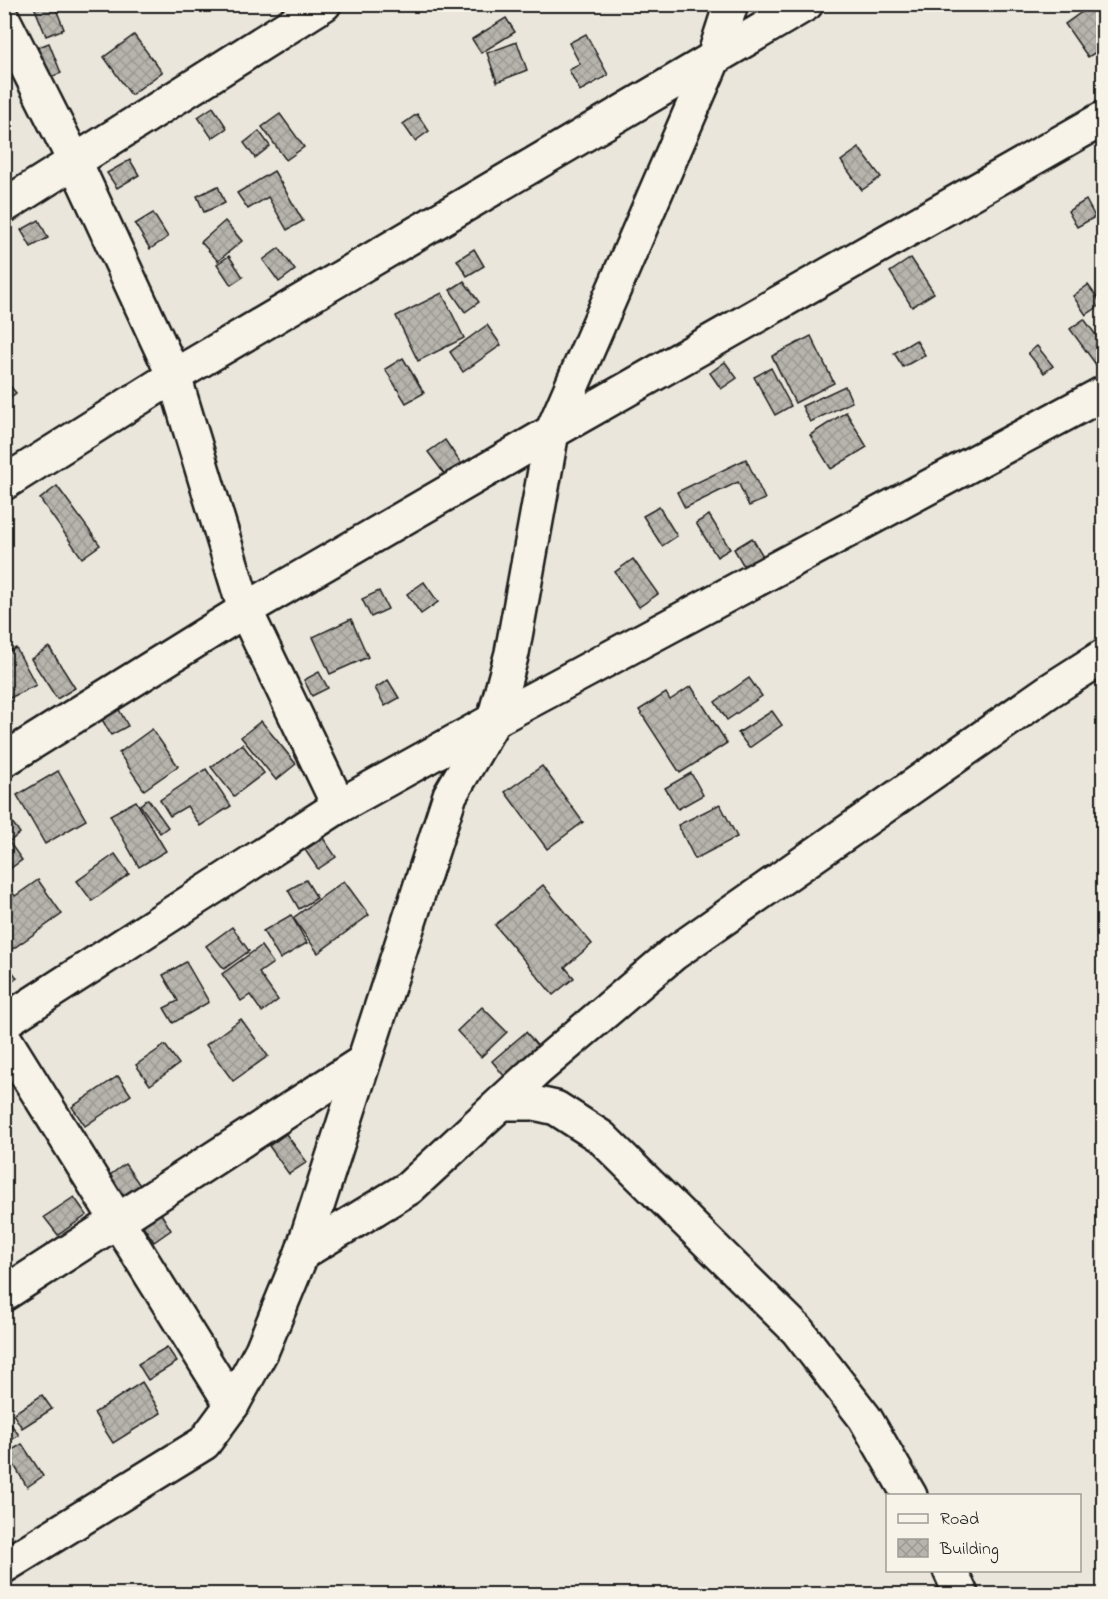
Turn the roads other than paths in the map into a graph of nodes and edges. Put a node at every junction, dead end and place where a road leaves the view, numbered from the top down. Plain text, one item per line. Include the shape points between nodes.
1 (324, 4) edge
2 (731, 4) edge
3 (806, 4) edge
4 (4, 21) edge
5 (713, 60) junction
6 (1104, 118) edge
7 (75, 162) junction
8 (4, 206) edge
9 (174, 376) junction
10 (1104, 393) edge
11 (552, 432) junction
12 (4, 483) edge
13 (245, 610) junction
14 (1104, 656) edge
15 (494, 720) junction
16 (4, 760) edge
17 (339, 806) junction
18 (4, 1022) edge
19 (4, 1038) edge
20 (363, 1062) junction
21 (502, 1103) junction
22 (117, 1220) junction
23 (302, 1253) junction
24 (4, 1294) edge
25 (232, 1405) junction
26 (909, 1494) edge
27 (4, 1566) edge
28 (951, 1572) edge
29 (961, 1594) edge

1 - 7 street
2 - 5 street
3 - 5 street
4 - 7 street
5 - 9 street
5 - 11 street
6 - 11 street
7 - 8 street
7 - 9 street
9 - 12 street
9 - 13 street
10 - 15 street
11 - 13 street
11 - 15 street via 512,653
13 - 16 street
13 - 17 street
14 - 21 street via 673,954
15 - 17 street
15 - 20 street via 450,795
17 - 18 street
19 - 22 street
20 - 22 street
20 - 23 street
21 - 23 street via 409,1188
21 - 26 street via 556,1108 601,1137 797,1330 866,1418
22 - 24 street
22 - 25 street
23 - 25 street via 262,1350
25 - 27 street via 204,1443
28 - 29 street

